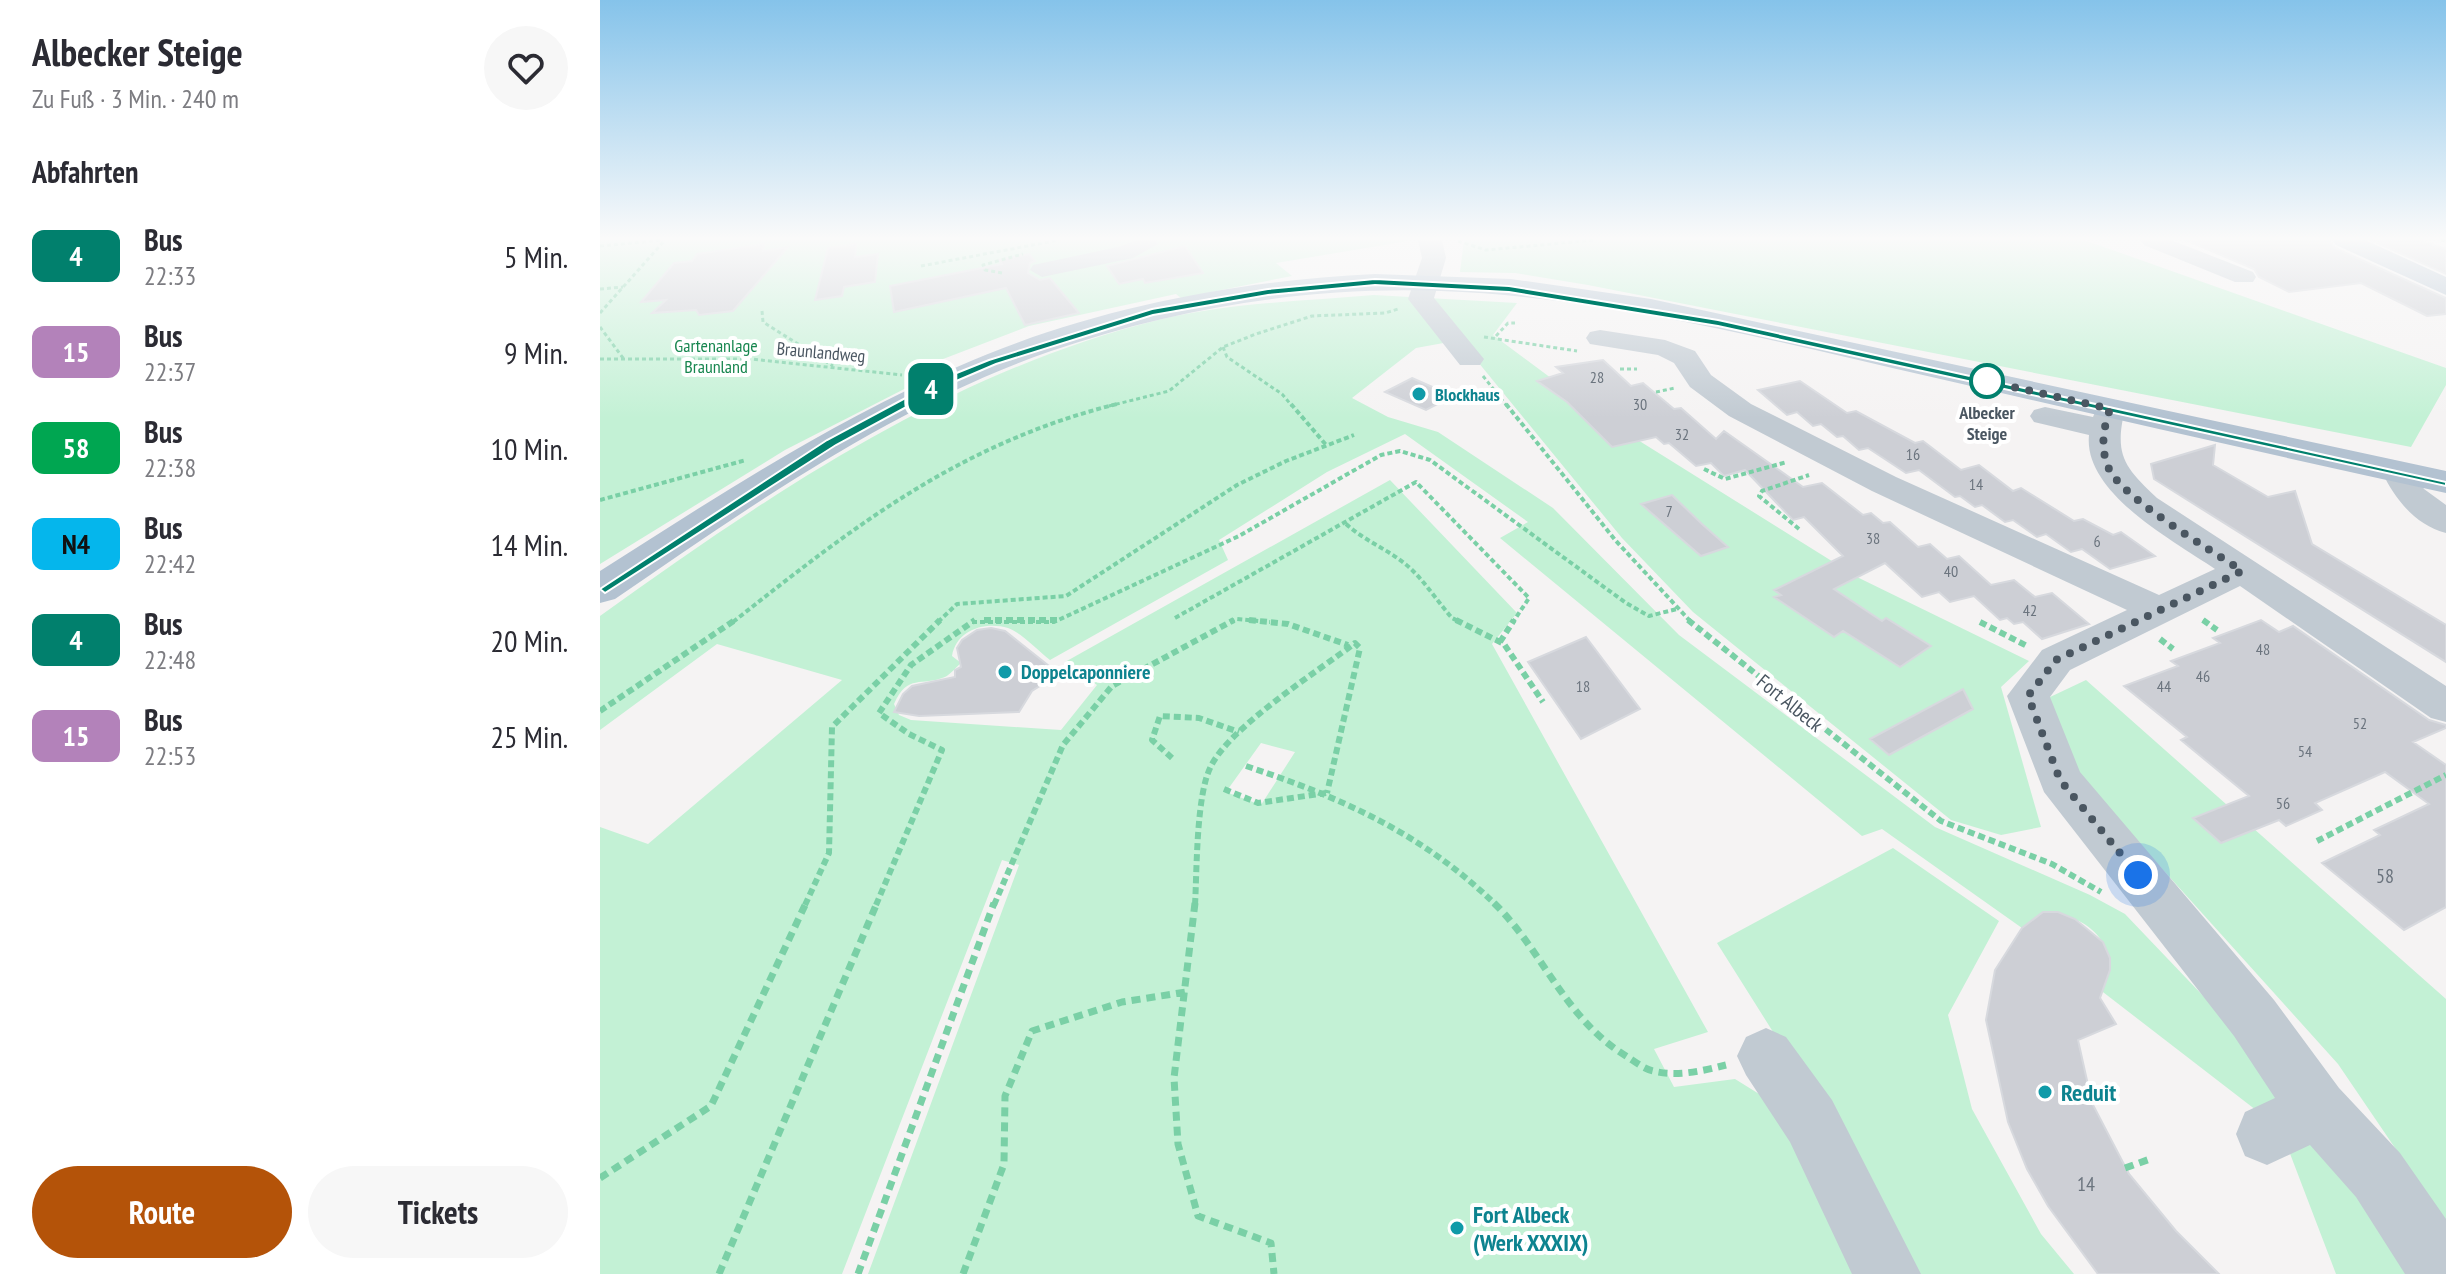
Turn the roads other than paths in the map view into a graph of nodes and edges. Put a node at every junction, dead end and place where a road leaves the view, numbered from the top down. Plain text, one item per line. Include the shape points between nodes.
1 (1225, 299) edge
2 (1430, 299) edge
3 (1585, 299) edge
4 (1604, 349) road end
5 (1463, 351) road end
6 (2045, 416) dead end
7 (2107, 419) junction
8 (2398, 472) junction
9 (2446, 482) edge
10 (2446, 522) edge
11 (2242, 571) junction
12 (600, 590) edge
13 (2159, 610) junction
14 (2446, 707) edge
15 (1766, 1056) road end
16 (1887, 1274) edge
17 (2444, 1274) edge

1 - 12 main road via 1152,312 1050,342 943,383 832,442
2 - 5 street
3 - 7 main road via 1718,323
4 - 13 street via 1679,377 1834,458
6 - 7 street
7 - 8 main road
7 - 11 street via 2102,447 2110,472 2145,505
8 - 9 main road
8 - 10 street via 2410,495
11 - 13 street
11 - 14 street
13 - 17 street via 2056,660 2028,696 2060,780 2254,1018 2292,1121 2378,1175
15 - 16 street via 1811,1121

